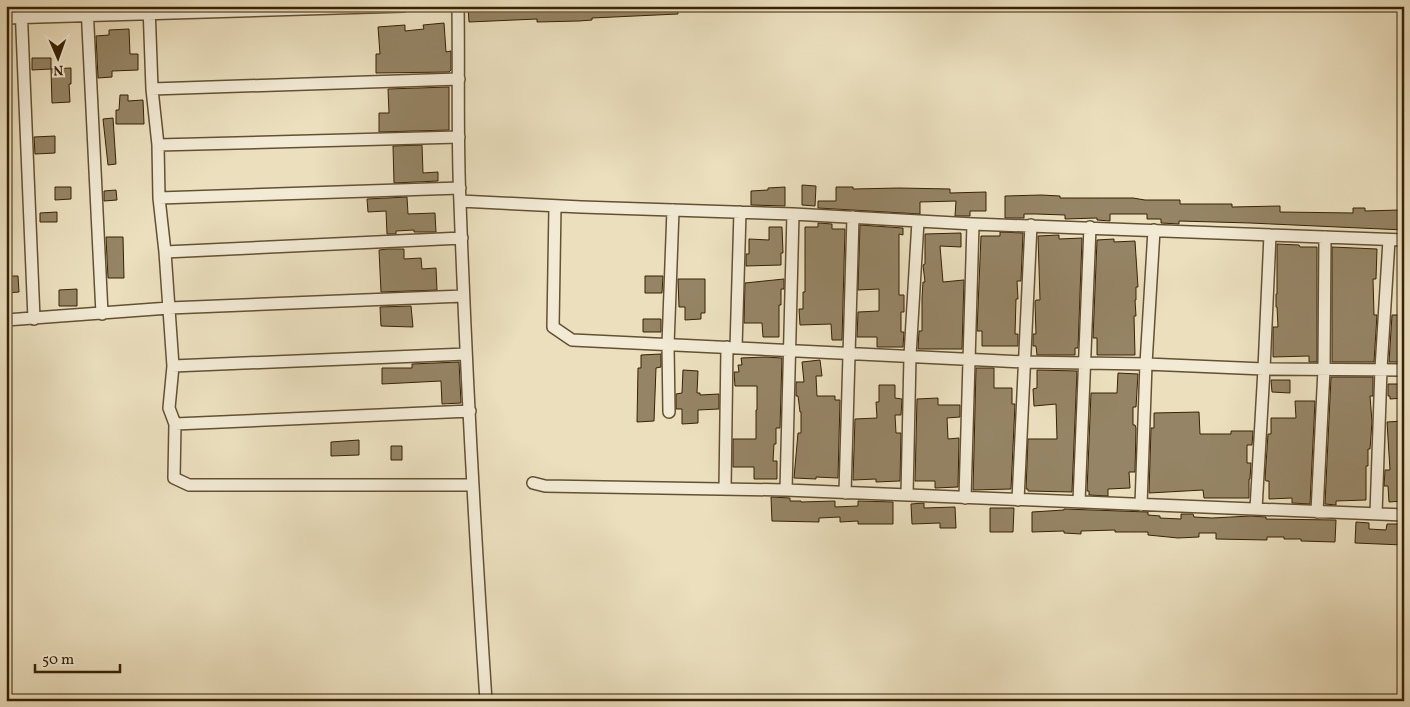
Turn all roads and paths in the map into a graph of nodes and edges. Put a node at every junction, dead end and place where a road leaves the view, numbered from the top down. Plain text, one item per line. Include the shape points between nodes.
1 (404, 6) edge
2 (458, 6) edge
3 (149, 10) edge
4 (87, 11) edge
5 (22, 12) edge
6 (6, 18) edge
7 (459, 79) junction
8 (152, 89) junction
9 (459, 137) junction
10 (158, 145) junction
11 (460, 188) junction
12 (159, 198) junction
13 (460, 200) junction
14 (555, 206) junction
15 (673, 210) junction
16 (740, 212) junction
17 (793, 214) junction
18 (852, 217) junction
19 (918, 221) junction
20 (973, 224) junction
21 (1031, 225) junction
22 (1090, 228) junction
23 (1154, 230) junction
24 (1270, 235) junction
25 (462, 238) junction
26 (1325, 238) junction
27 (1390, 240) junction
28 (1404, 240) edge
29 (165, 252) junction
30 (464, 296) junction
31 (169, 308) junction
32 (102, 314) junction
33 (34, 319) junction
34 (6, 320) edge
35 (668, 345) junction
36 (731, 348) junction
37 (789, 350) junction
38 (848, 353) junction
39 (466, 354) junction
40 (910, 356) junction
41 (970, 359) junction
42 (1024, 362) junction
43 (1085, 364) junction
44 (1146, 364) junction
45 (173, 366) junction
46 (1264, 369) junction
47 (1324, 369) junction
48 (1381, 369) junction
49 (1404, 370) edge
50 (470, 411) junction
51 (668, 412) dead end
52 (175, 424) junction
53 (533, 483) dead end
54 (472, 485) junction
55 (725, 489) junction
56 (786, 490) junction
57 (845, 493) junction
58 (907, 495) junction
59 (965, 498) junction
60 (1018, 500) junction
61 (1079, 502) junction
62 (1141, 504) junction
63 (1256, 509) junction
64 (1317, 512) junction
65 (1376, 514) junction
66 (1404, 515) edge
67 (486, 701) edge

1 - 3 street
2 - 7 street
3 - 4 street
3 - 8 street
4 - 5 street
4 - 32 street
5 - 6 street
5 - 33 street
7 - 8 street
7 - 9 street
8 - 10 street
9 - 10 street
9 - 11 street
10 - 12 street
11 - 12 street
11 - 13 street
12 - 29 street
13 - 14 street
13 - 25 street
14 - 15 street
14 - 35 street via 553,327 572,340
15 - 16 street
15 - 35 street
16 - 17 street
16 - 36 street
17 - 18 street
17 - 37 street
18 - 19 street
18 - 38 street
19 - 20 street
19 - 40 street
20 - 21 street
20 - 41 street
21 - 22 street
21 - 42 street
22 - 23 street
22 - 43 street
23 - 24 street
23 - 44 street
24 - 26 street
24 - 46 street
25 - 29 street
25 - 30 street
26 - 27 street
26 - 47 street
27 - 28 street
27 - 48 street
29 - 31 street
30 - 31 street
30 - 39 street
31 - 32 street
31 - 45 street
32 - 33 street
33 - 34 street
35 - 36 street
35 - 51 street
36 - 37 street
36 - 55 street
37 - 38 street
37 - 56 street
38 - 40 street
38 - 57 street
39 - 45 street
39 - 50 street
40 - 41 street
40 - 58 street
41 - 42 street
41 - 59 street
42 - 43 street
42 - 60 street
43 - 44 street
43 - 61 street
44 - 46 street
44 - 62 street
45 - 52 street via 169,408
46 - 47 street
46 - 63 street
47 - 48 street
47 - 64 street
48 - 49 street
48 - 65 street
50 - 52 street
50 - 54 street
52 - 54 street via 174,478 189,486
53 - 55 street via 545,486
54 - 67 street
55 - 56 street
56 - 57 street
57 - 58 street
58 - 59 street
59 - 60 street
60 - 61 street
61 - 62 street
62 - 63 street
63 - 64 street
64 - 65 street
65 - 66 street

